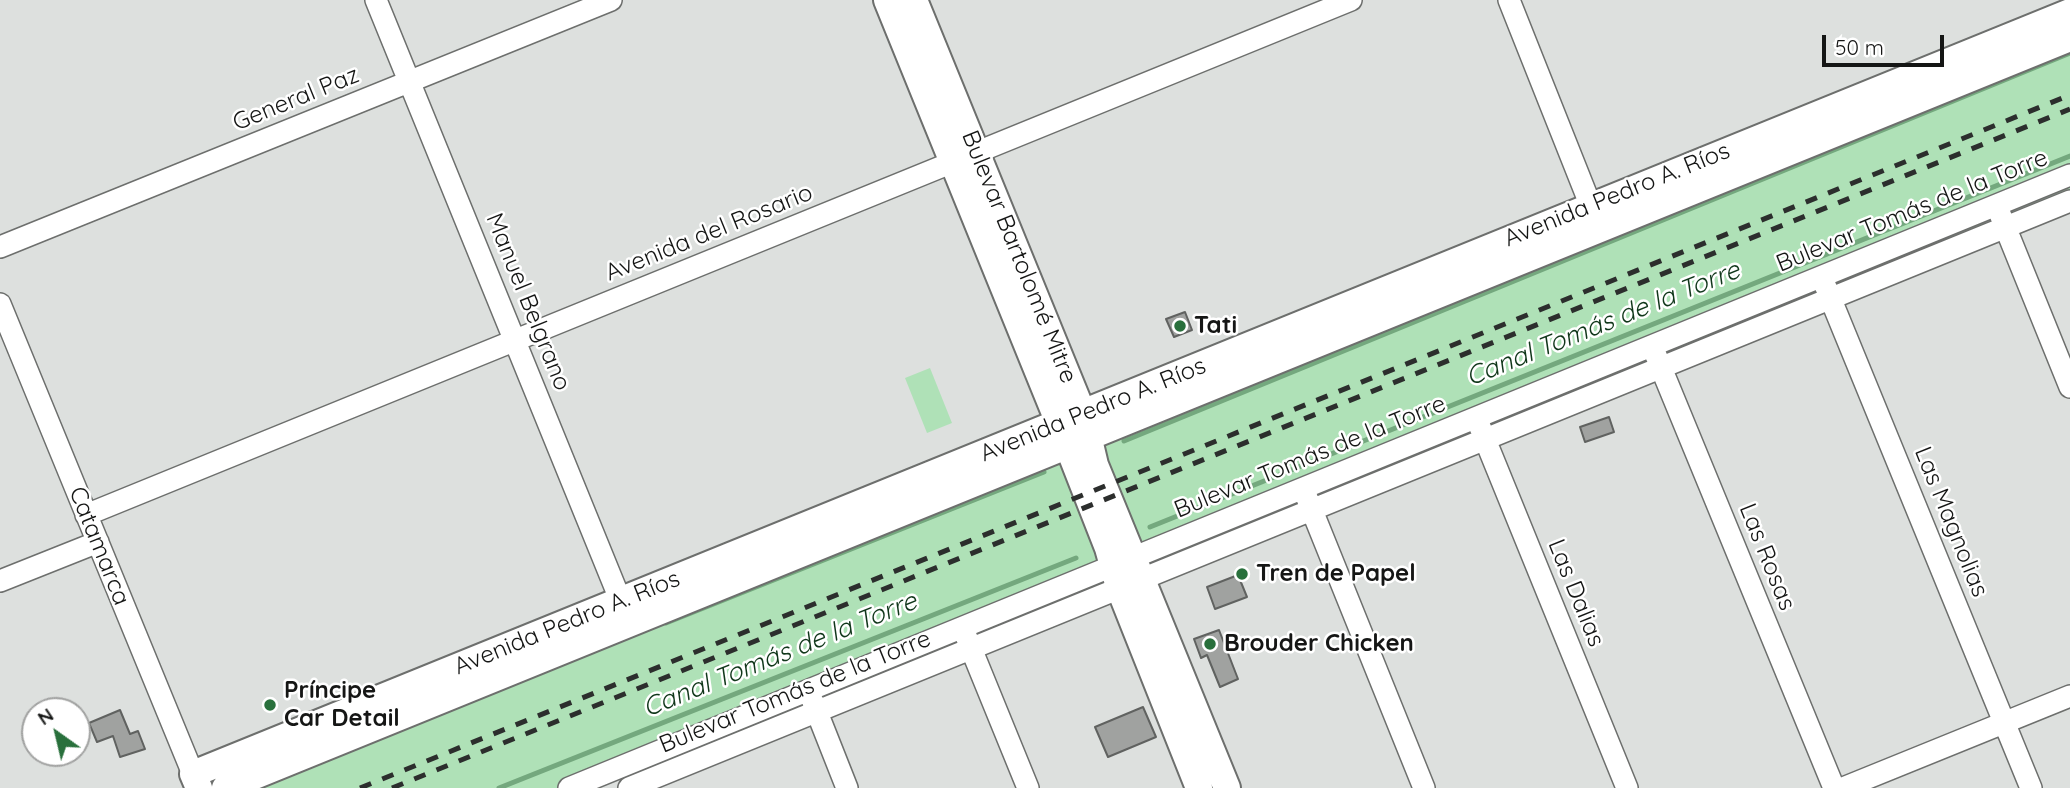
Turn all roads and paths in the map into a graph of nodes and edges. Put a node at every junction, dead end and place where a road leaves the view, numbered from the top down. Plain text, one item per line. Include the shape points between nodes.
1 (376, 0) edge
2 (611, 0) edge
3 (887, 0) edge
4 (914, 0) edge
5 (1351, 0) edge
6 (1509, 0) edge
7 (2070, 12) edge
8 (2070, 38) edge
9 (409, 82) junction
10 (964, 157) junction
11 (2070, 175) edge
12 (2070, 201) edge
13 (1996, 205) junction
14 (1595, 217) junction
15 (2005, 226) junction
16 (0, 247) edge
17 (1822, 276) junction
18 (1830, 297) junction
19 (0, 304) edge
20 (515, 340) junction
21 (1651, 346) junction
22 (1660, 366) junction
23 (2070, 387) edge
24 (1480, 428) junction
25 (1075, 430) junction
26 (1303, 489) junction
27 (1311, 509) junction
28 (86, 514) junction
29 (97, 542) junction
30 (1127, 572) junction
31 (0, 581) edge
32 (625, 612) junction
33 (966, 638) junction
34 (808, 690) junction
35 (2070, 696) edge
36 (817, 713) junction
37 (2004, 723) junction
38 (653, 754) junction
39 (196, 781) edge
40 (665, 781) edge
41 (225, 788) edge
42 (569, 788) edge
43 (629, 788) edge
44 (847, 788) edge
45 (1028, 788) edge
46 (1199, 788) edge
47 (1227, 788) edge
48 (1424, 788) edge
49 (1627, 788) edge
50 (1834, 788) edge
51 (1843, 788) edge
52 (2031, 788) edge

1 - 9 street, Manuel Belgrano
2 - 9 street, General Paz
3 - 10 main road, Bulevar Bartolomé Mitre
4 - 10 main road, Bulevar Bartolomé Mitre
5 - 10 street, Avenida del Rosario
6 - 14 street
7 - 14 main road, Avenida Pedro A. Ríos
8 - 14 main road, Avenida Pedro A. Ríos
9 - 16 street, General Paz
9 - 20 street, Manuel Belgrano
10 - 20 street, Avenida del Rosario
10 - 25 main road, Bulevar Bartolomé Mitre
11 - 13 street, Bulevar Tomás de la Torre
12 - 15 street, Bulevar Tomás de la Torre
13 - 15 street
13 - 17 street, Bulevar Tomás de la Torre
14 - 25 main road, Avenida Pedro A. Ríos
15 - 18 street, Bulevar Tomás de la Torre
15 - 23 street
17 - 18 street, Las Magnolias
17 - 21 street, Bulevar Tomás de la Torre
18 - 22 street, Bulevar Tomás de la Torre
18 - 37 street, Las Magnolias
19 - 28 street, Catamarca
20 - 28 street, Avenida del Rosario
20 - 32 street, Manuel Belgrano
21 - 22 street, Las Rosas
21 - 24 street, Bulevar Tomás de la Torre
22 - 24 street, Bulevar Tomás de la Torre
22 - 50 street, Las Rosas
24 - 26 street, Bulevar Tomás de la Torre
24 - 27 street, Bulevar Tomás de la Torre
24 - 49 street, Las Dalias
25 - 30 main road, Bulevar Bartolomé Mitre
25 - 32 main road, Avenida Pedro A. Ríos
26 - 27 street
26 - 30 street, Bulevar Tomás de la Torre
27 - 30 street, Bulevar Tomás de la Torre
27 - 48 street
28 - 29 street, Catamarca
29 - 31 street
29 - 39 street, Catamarca
30 - 33 street, Bulevar Tomás de la Torre
30 - 46 main road, Bulevar Bartolomé Mitre
30 - 47 main road, Bulevar Bartolomé Mitre
32 - 39 main road, Avenida Pedro A. Ríos
32 - 41 main road, Avenida Pedro A. Ríos
33 - 34 street, Bulevar Tomás de la Torre
33 - 36 street, Bulevar Tomás de la Torre
33 - 45 street
34 - 36 street
34 - 38 street, Bulevar Tomás de la Torre
35 - 37 street
36 - 40 street, Bulevar Tomás de la Torre
36 - 44 street
37 - 51 street
37 - 52 street, Las Magnolias
38 - 40 street
38 - 42 street, Bulevar Tomás de la Torre
40 - 43 street, Bulevar Tomás de la Torre

